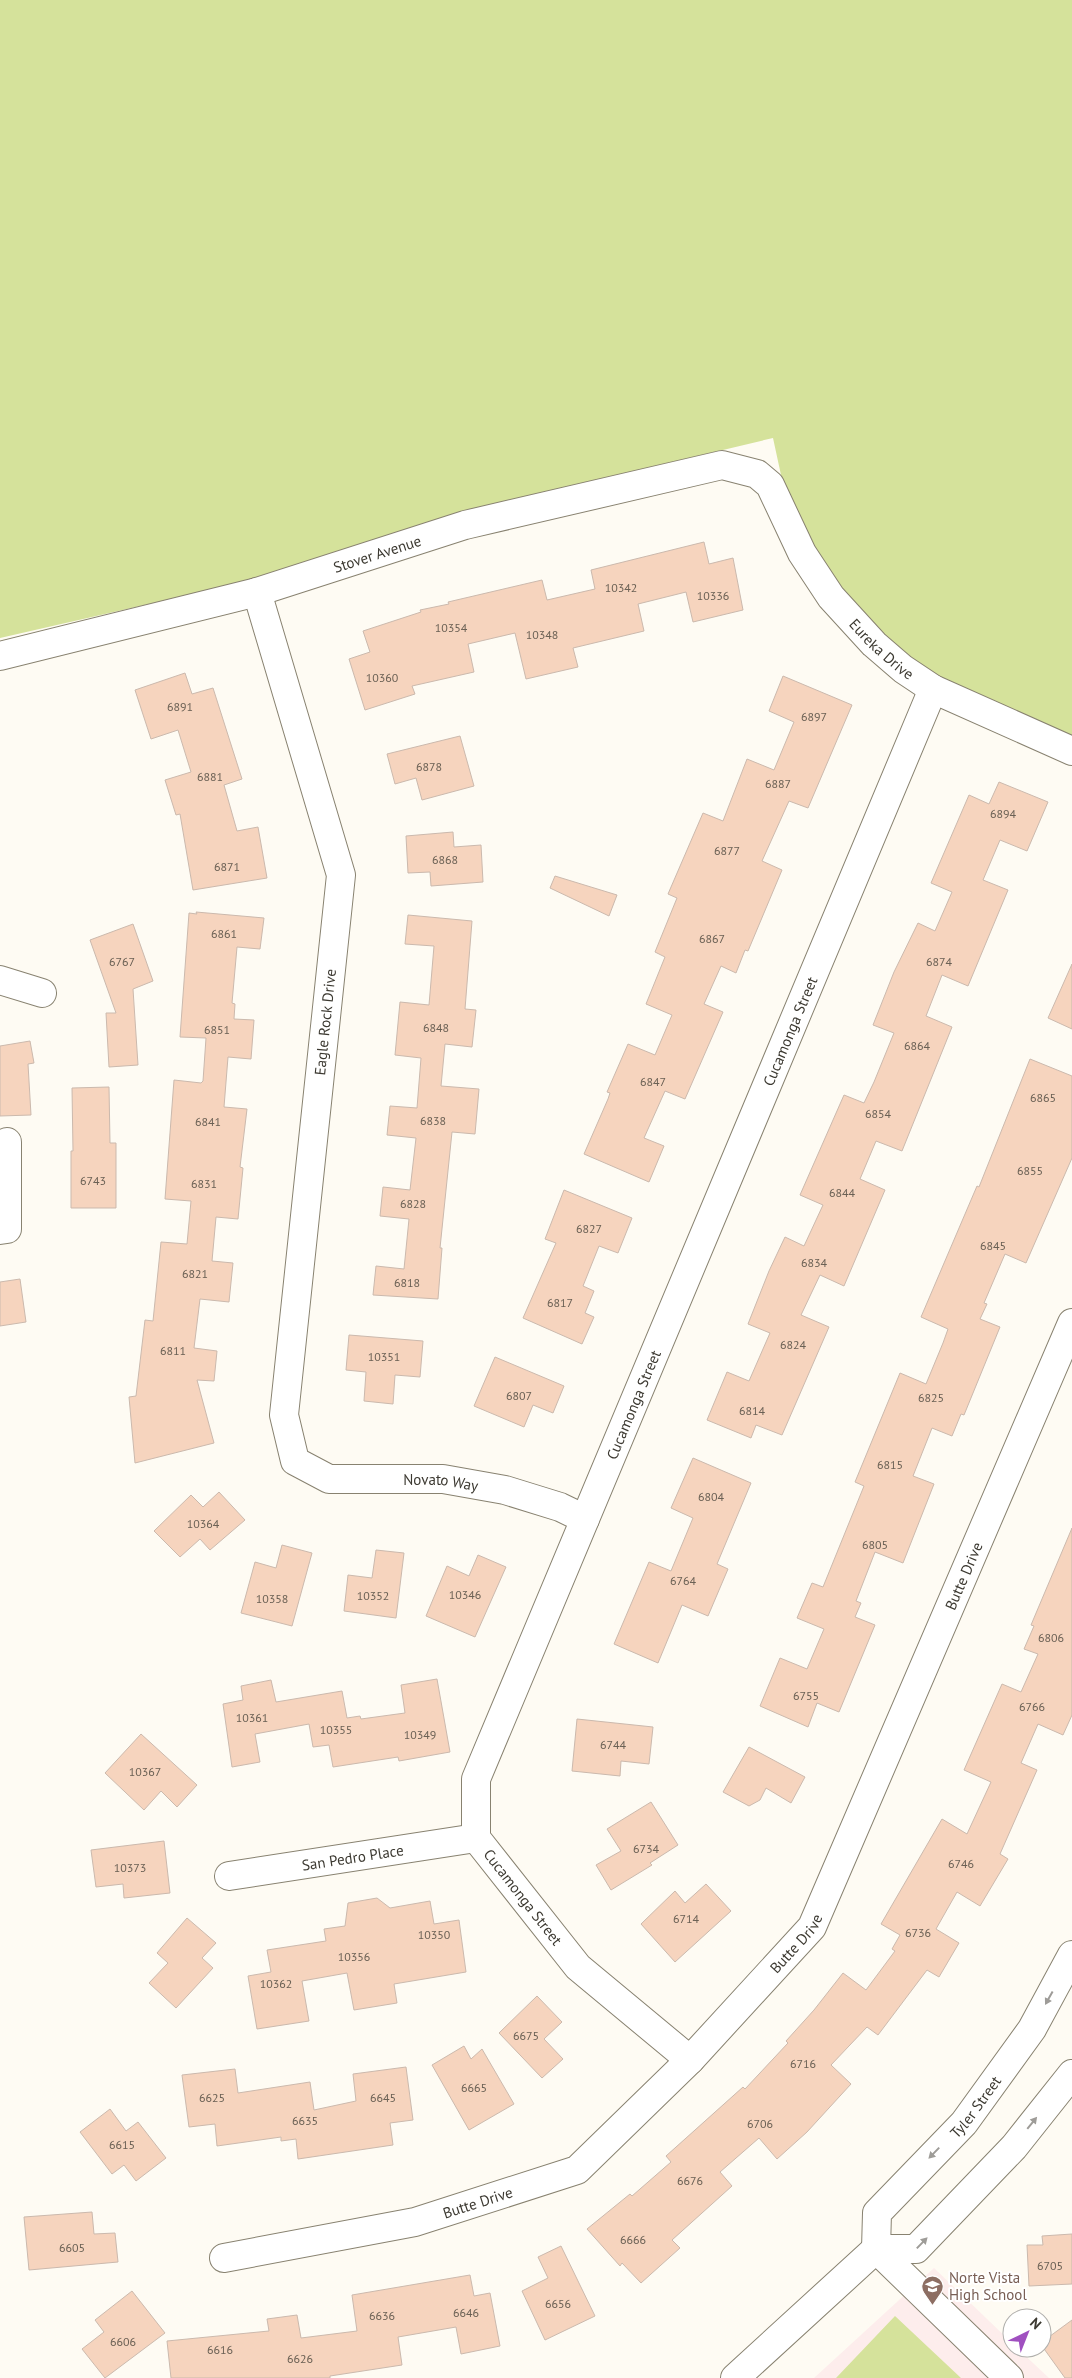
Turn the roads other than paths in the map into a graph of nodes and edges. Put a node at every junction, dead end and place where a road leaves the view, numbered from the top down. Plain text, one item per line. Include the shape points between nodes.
1 (757, 474) joint
2 (257, 592) junction
3 (0, 656) edge
4 (933, 690) junction
5 (1072, 751) edge
6 (0, 980) edge
7 (42, 993) dead end
8 (7, 1142) dead end
9 (0, 1230) edge
10 (1072, 1323) edge
11 (295, 1461) joint
12 (585, 1519) junction
13 (476, 1838) junction
14 (229, 1876) dead end
15 (1072, 1955) edge
16 (690, 2060) junction
17 (1072, 2074) edge
18 (876, 2249) junction
19 (224, 2258) dead end
20 (735, 2378) edge
21 (1009, 2378) edge

1 - 2 street, Stover Avenue via 722,465 465,524
1 - 4 street, Eureka Drive via 770,485 802,553 831,597 874,644
2 - 3 street, Stover Avenue
2 - 11 street, Eagle Rock Drive via 341,875 284,1415
4 - 5 street, Eureka Drive
4 - 12 street, Cucamonga Street
6 - 7 street
8 - 9 street via 7,1229
10 - 16 street, Butte Drive via 812,1926
11 - 12 street, Novato Way via 329,1479 443,1479 505,1490 560,1507
12 - 13 street, Cucamonga Street via 476,1779
13 - 14 street, San Pedro Place
13 - 16 street, Cucamonga Street via 578,1967
15 -> 18 street, Tyler Street via 1032,2029 964,2124 877,2213
16 - 19 street, Butte Drive via 577,2170 415,2222
18 -> 17 street via 916,2249 1014,2146
18 - 20 street
18 - 21 street

